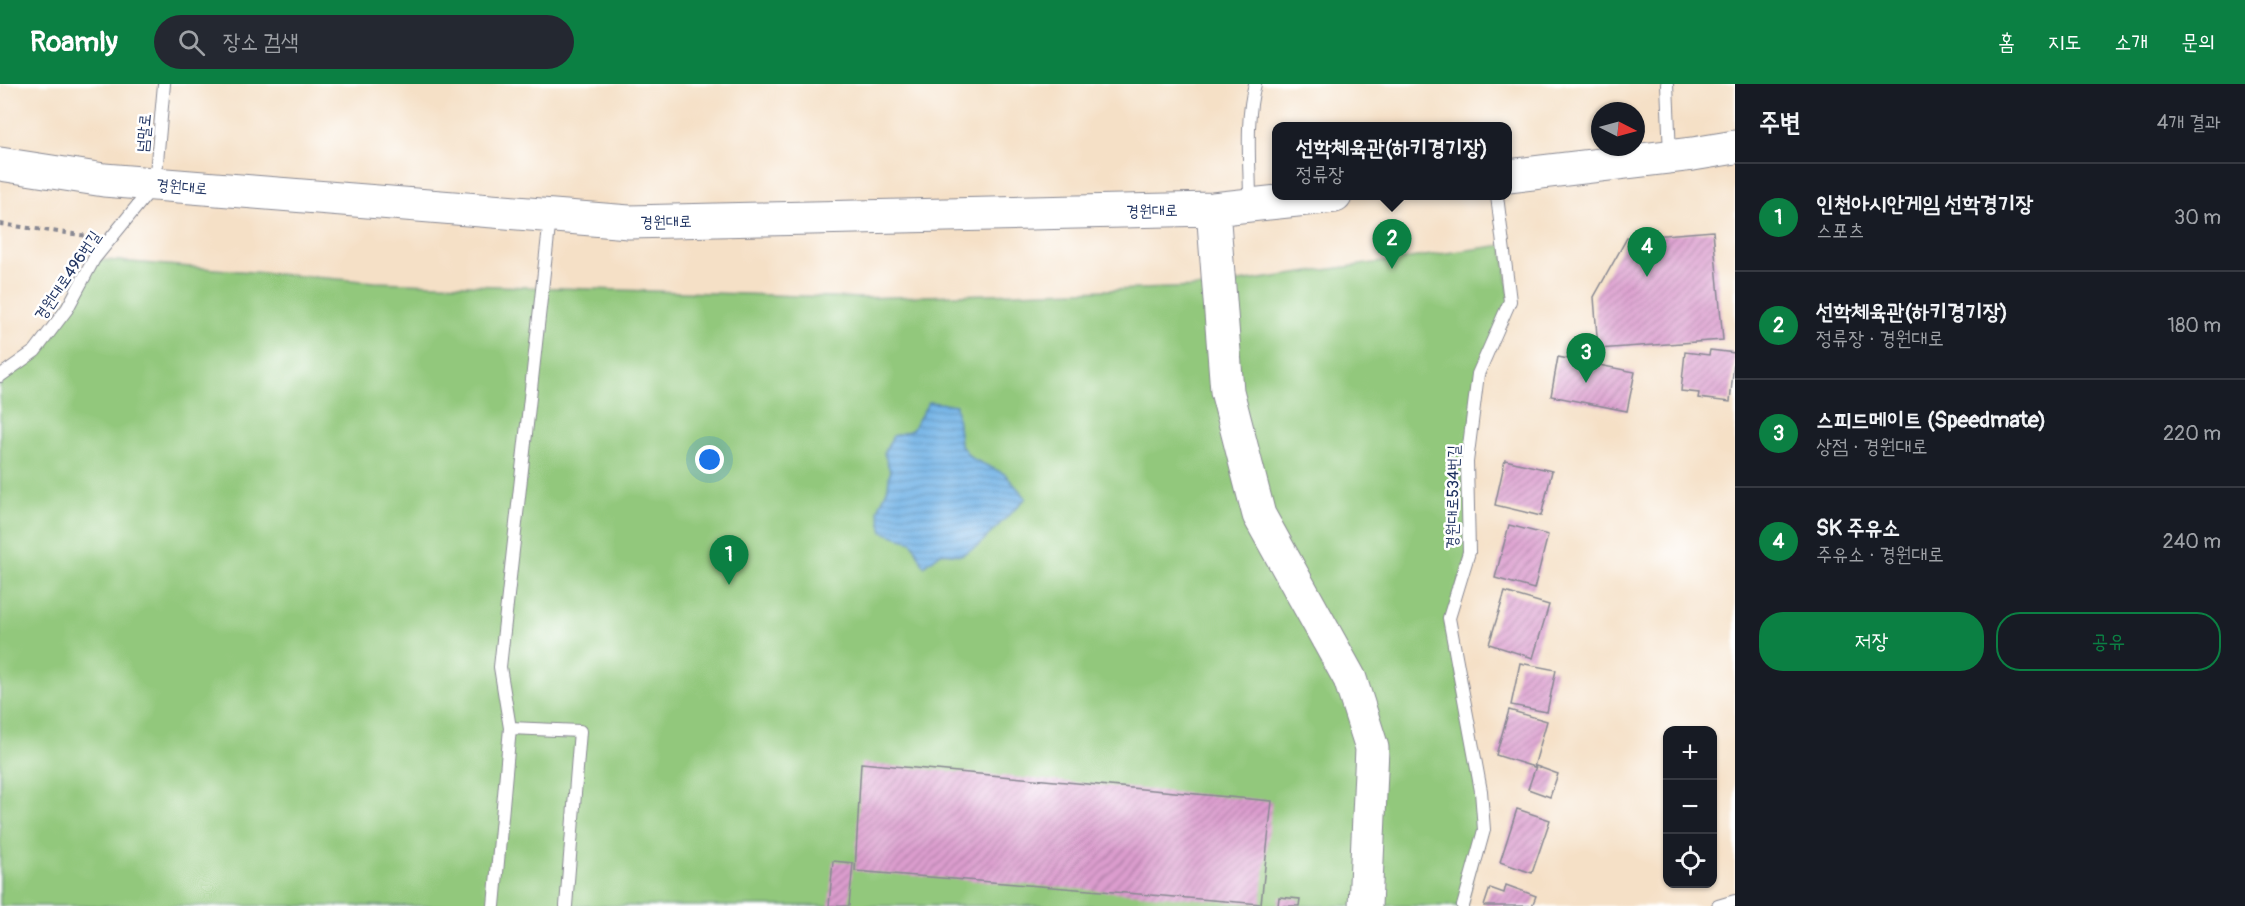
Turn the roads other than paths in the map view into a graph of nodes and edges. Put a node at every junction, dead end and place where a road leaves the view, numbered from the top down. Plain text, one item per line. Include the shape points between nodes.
1 (164, 84) edge
2 (1255, 84) edge
3 (1667, 84) edge
4 (1735, 147) edge
5 (1670, 157) junction
6 (0, 164) edge
7 (1512, 176) edge
8 (155, 184) junction
9 (1292, 200) edge
10 (1498, 200) edge
11 (1250, 205) junction
12 (1213, 209) junction
13 (550, 216) junction
14 (0, 376) edge
15 (510, 728) junction
16 (1735, 901) edge
17 (494, 906) edge
18 (566, 906) edge
19 (1365, 906) edge
20 (1463, 906) edge
21 (1718, 906) edge

1 - 8 lane, 넘말로
2 - 11 lane
3 - 5 lane
4 - 5 main road
5 - 7 main road
6 - 8 main road, 경원대로
8 - 13 main road, 경원대로
8 - 14 lane, 경원대로496번길 via 94,259 67,309 35,351
9 - 11 main road, 경원대로
10 - 20 lane, 경원대로534번길 via 1510,301 1478,374 1467,462 1469,552 1449,618 1481,791 1484,830
11 - 12 main road, 경원대로
12 - 13 main road, 경원대로 via 629,222
12 - 19 main road via 1227,390 1259,515 1350,679 1372,748
13 - 15 lane via 500,667
15 - 17 lane
15 - 18 lane via 580,731
16 - 21 lane

